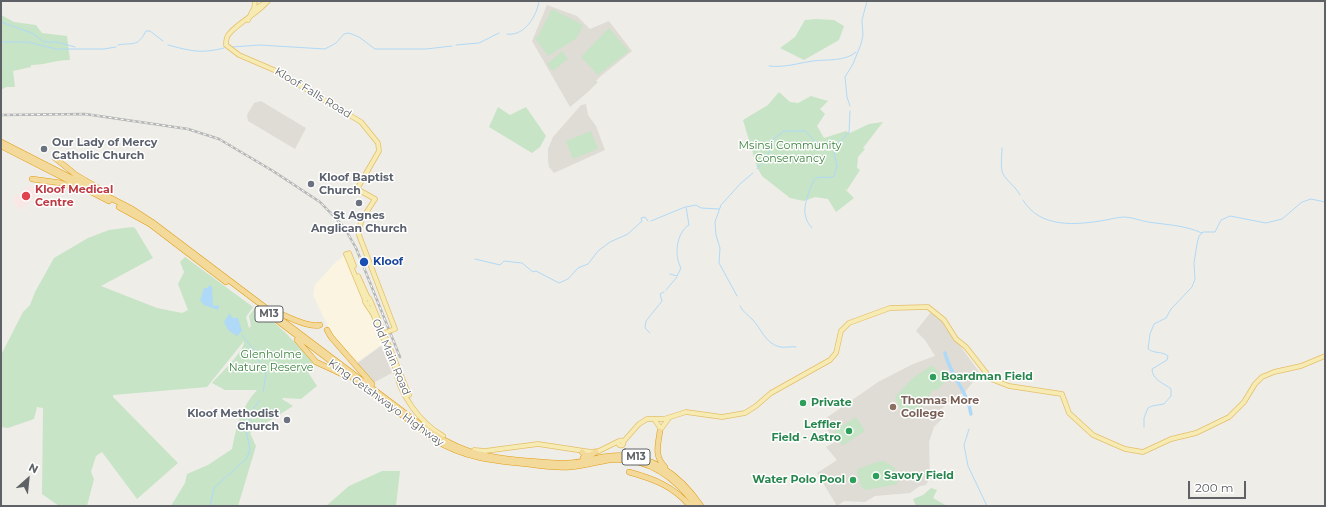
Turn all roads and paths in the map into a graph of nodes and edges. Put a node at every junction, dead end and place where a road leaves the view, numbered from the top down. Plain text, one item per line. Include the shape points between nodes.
1 (255, 1) edge
2 (267, 2) edge
3 (254, 8) junction
4 (248, 20) junction
5 (1, 142) edge
6 (1, 146) edge
7 (55, 158) dead end
8 (32, 179) dead end
9 (104, 199) junction
10 (139, 213) junction
11 (347, 254) dead end
12 (244, 291) junction
13 (368, 301) junction
14 (271, 316) junction
15 (320, 325) dead end
16 (327, 330) dead end
17 (385, 332) junction
18 (1325, 356) edge
19 (323, 364) junction
20 (317, 365) dead end
21 (400, 377) junction
22 (368, 390) junction
23 (382, 396) junction
24 (670, 417) junction
25 (654, 419) junction
26 (662, 419) junction
27 (661, 430) junction
28 (582, 452) junction
29 (596, 452) junction
30 (621, 455) junction
31 (583, 458) junction
32 (569, 461) junction
33 (553, 463) junction
34 (629, 472) dead end
35 (670, 472) junction
36 (690, 506) edge
37 (696, 506) edge
38 (701, 506) edge

1 - 3 main road
2 - 3 main road, Kloof Falls Road
2 - 4 main road, Kloof Falls Road
3 - 4 main road, Kloof Falls Road
4 - 17 main road, Kloof Falls Road, bridge via 228,35 226,43 229,49 274,70 361,122 378,143 379,151 357,189 373,198 361,221 360,236 393,328
5 - 10 highway, King Cetshwayo Highway / M13
6 - 9 highway, King Cetshwayo Highway / M13
7 - 10 highway via 79,177
8 - 9 highway via 62,183
9 - 14 highway, King Cetshwayo Highway / M13 via 155,228
10 - 12 highway, King Cetshwayo Highway / M13
11 - 13 main road, Old Main Road
12 - 15 highway via 285,316
12 - 23 highway, King Cetshwayo Highway / M13
13 - 17 main road, Old Main Road
13 - 21 main road, Old Main Road
14 - 19 highway via 301,343 315,361
14 - 22 highway, King Cetshwayo Highway / M13
16 - 23 highway
17 - 21 main road, Old Main Road
18 - 24 main road via 1262,377 1229,417 1196,433 1172,439 1143,452 1126,449 1093,435 1069,413 1061,394 995,382 986,375 944,320 932,309 922,306 895,307 881,310 846,325 840,334 836,352 830,360 771,393 745,413 722,417 686,412
19 - 20 highway
19 - 22 highway
21 - 28 main road, Old Main Road via 401,384 420,418 439,434 475,451 538,444
22 - 37 highway, King Cetshwayo Highway / M13 via 434,440 460,454 492,461 557,467 583,466 608,460 636,462 651,466 670,477
23 - 33 highway, King Cetshwayo Highway / M13 via 437,438 465,451 489,457
24 - 26 main road
24 - 27 main road
25 - 26 main road
25 - 27 main road
25 - 29 main road, Old Main Road via 647,419 620,442
26 - 27 main road
27 - 35 highway via 657,452 661,463
28 - 29 main road, Old Main Road
28 - 31 highway via 585,455
29 - 31 highway
30 - 32 highway, King Cetshwayo Highway / M13 via 611,454
30 - 33 highway, King Cetshwayo Highway / M13
30 - 35 highway, King Cetshwayo Highway / M13 via 645,460
31 - 32 highway
32 - 33 highway, King Cetshwayo Highway / M13
34 - 36 highway via 659,481 676,492
35 - 38 highway, King Cetshwayo Highway / M13 via 687,486

